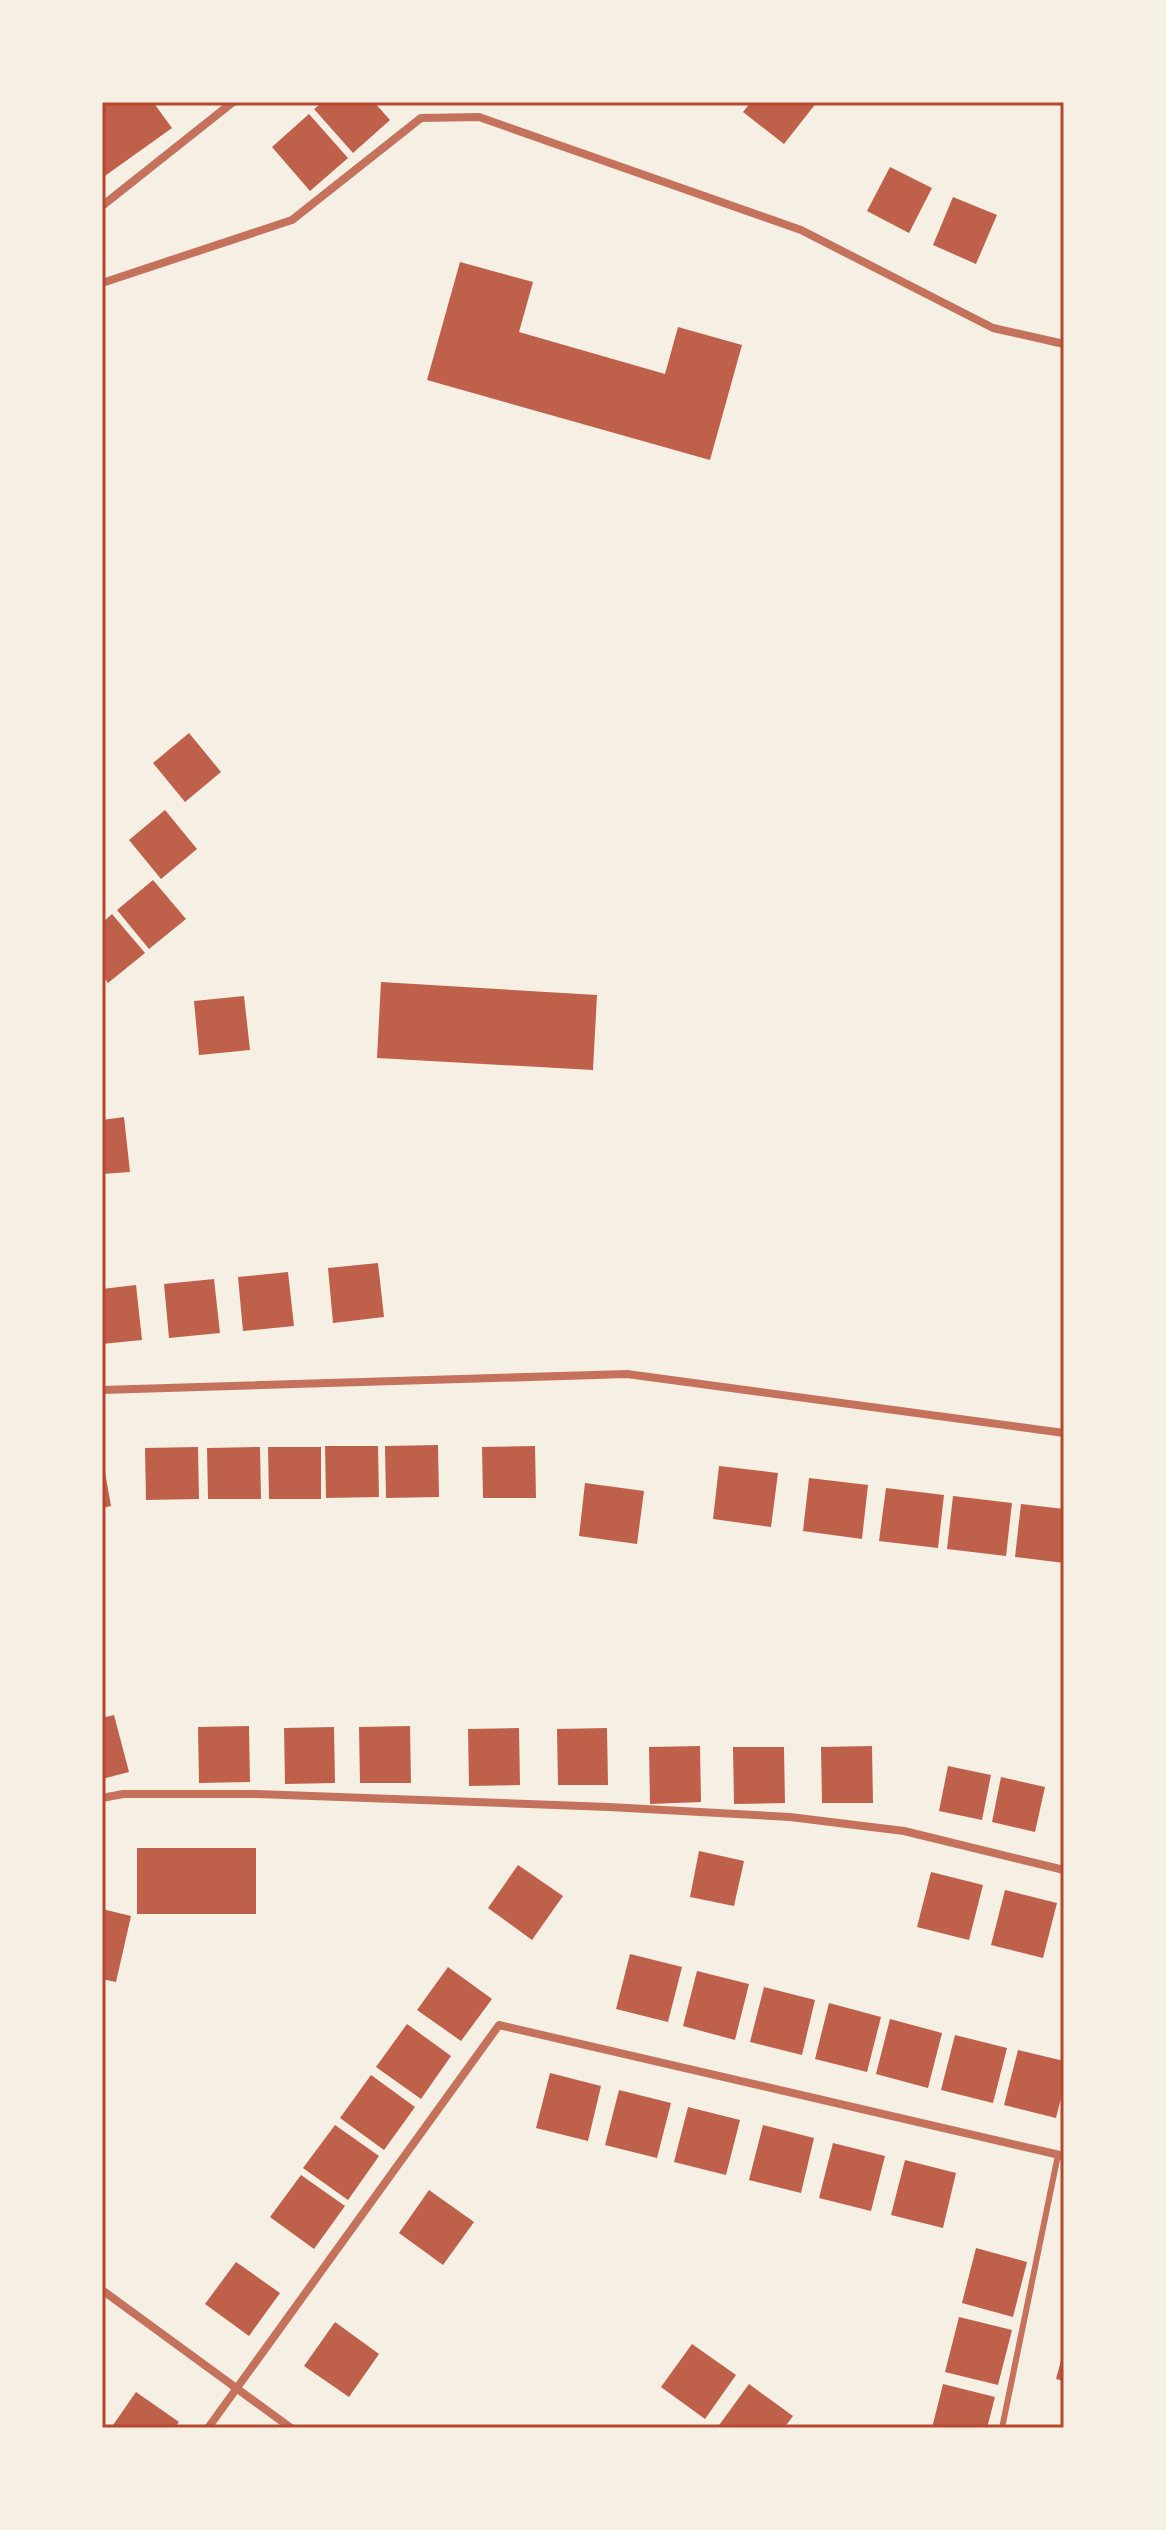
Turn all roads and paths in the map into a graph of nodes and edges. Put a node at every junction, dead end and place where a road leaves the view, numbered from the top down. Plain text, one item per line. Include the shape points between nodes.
1 (233, 102) edge
2 (102, 206) edge
3 (102, 283) edge
4 (1064, 344) edge
5 (102, 1390) edge
6 (1064, 1433) edge
7 (102, 1798) edge
8 (1064, 1870) edge
9 (1061, 2155) edge
10 (102, 2290) edge
11 (236, 2389) junction
12 (208, 2428) edge
13 (291, 2428) edge
14 (1002, 2428) edge

1 - 2 street
3 - 4 street via 292,220 421,118 479,117 801,230 993,328
5 - 6 street via 627,1374
7 - 8 street via 273,1795 790,1817 904,1831
9 - 11 street via 499,2025
9 - 14 lane
10 - 11 street
11 - 12 street
11 - 13 street

